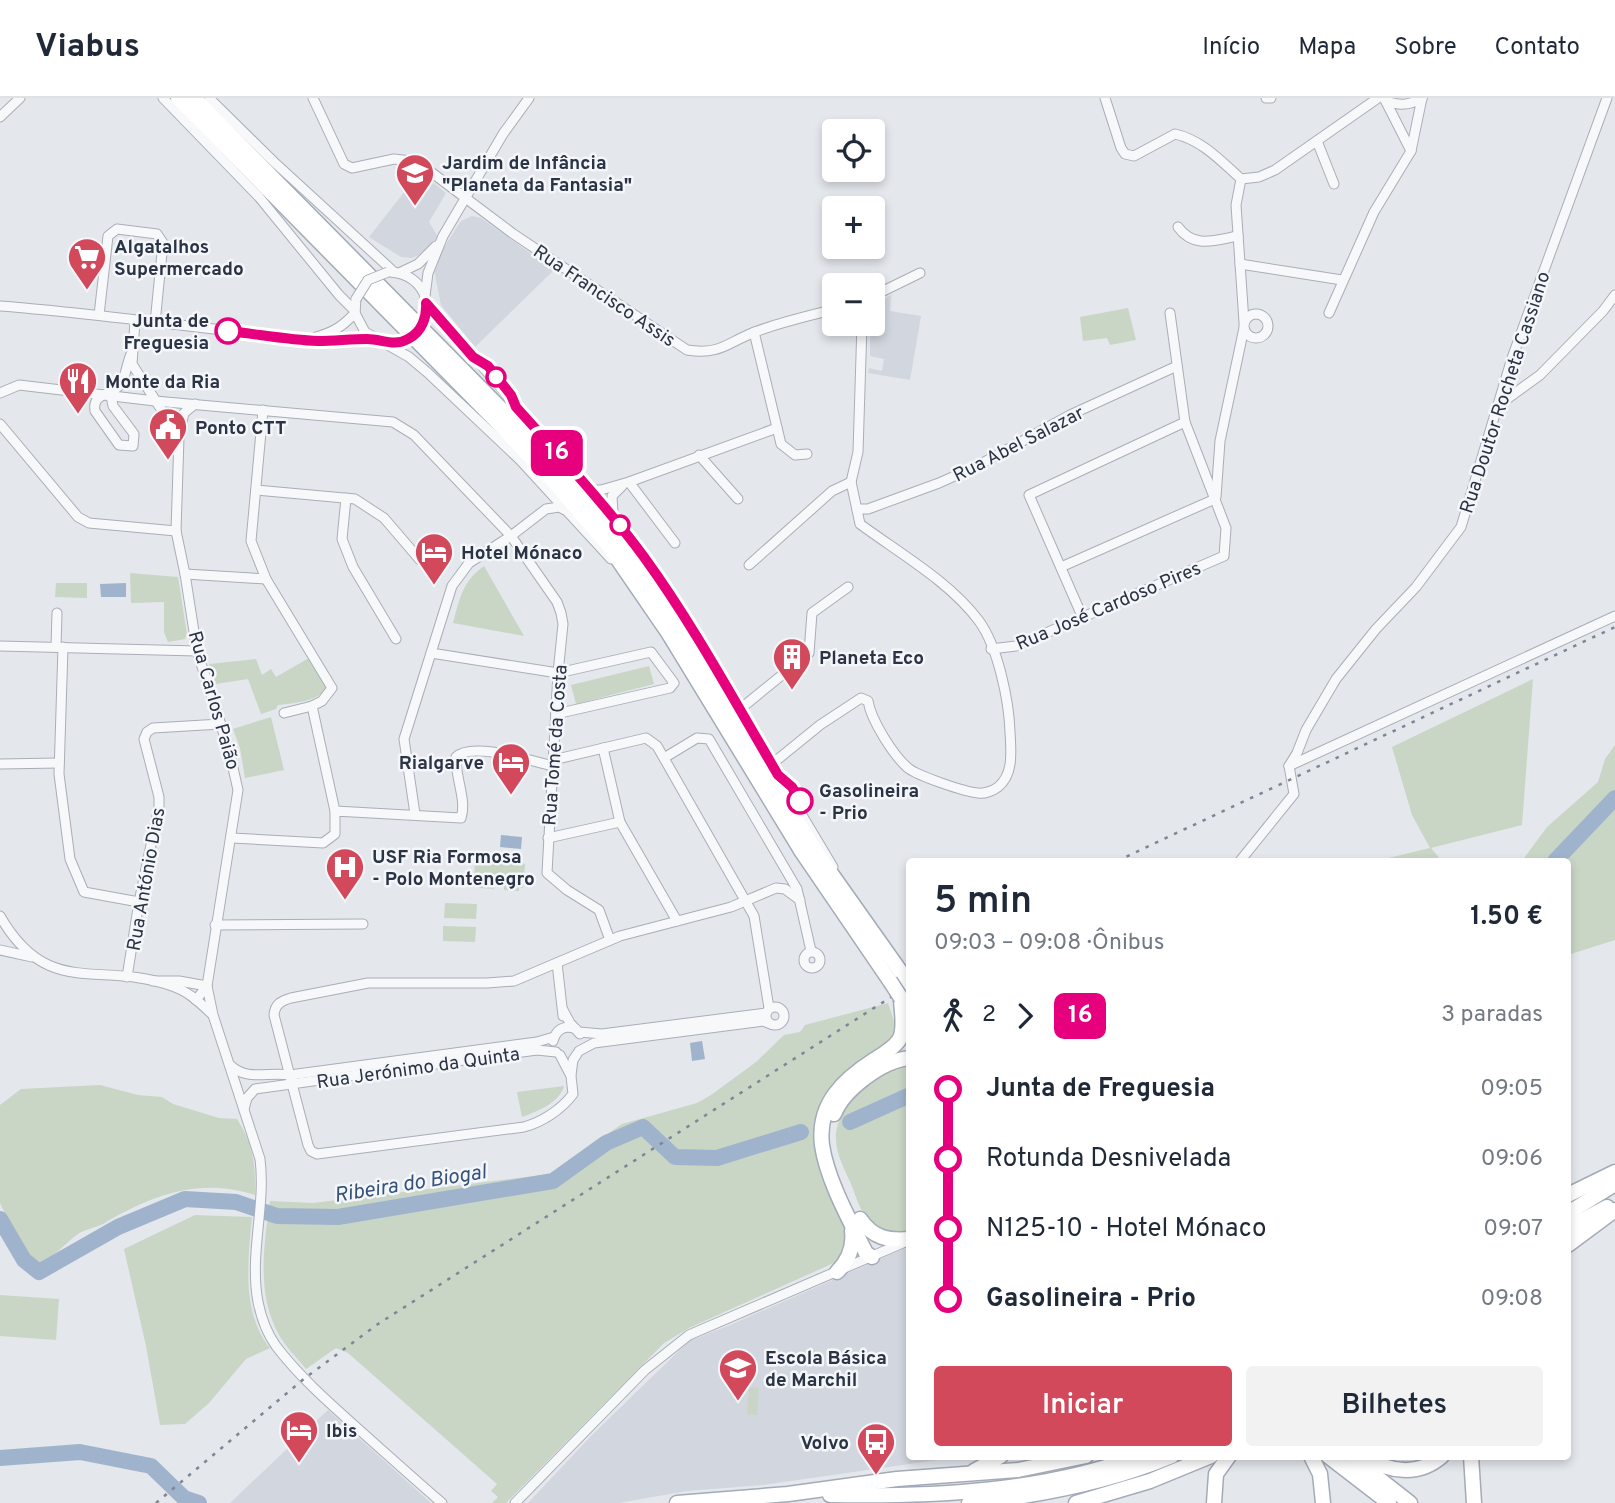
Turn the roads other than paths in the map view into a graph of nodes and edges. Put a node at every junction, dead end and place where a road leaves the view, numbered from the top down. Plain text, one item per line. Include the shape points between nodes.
1 (20, 98) edge
2 (163, 98) edge
3 (178, 98) edge
4 (194, 98) edge
5 (209, 98) edge
6 (313, 98) edge
7 (529, 98) edge
8 (1105, 98) edge
9 (1607, 98) edge
10 (1383, 99) edge
11 (1422, 99) edge
12 (0, 117) edge
13 (1317, 141) junction
14 (1411, 150) junction
15 (1241, 179) junction
16 (1334, 184) dead end
17 (464, 199) junction
18 (1178, 227) dead end
19 (443, 236) junction
20 (1238, 236) junction
21 (1240, 264) junction
22 (394, 272) junction
23 (920, 273) dead end
24 (1342, 280) junction
25 (885, 290) edge
26 (1615, 295) edge
27 (426, 303) junction
28 (0, 306) edge
29 (355, 312) junction
30 (822, 313) edge
31 (1170, 313) dead end
32 (1329, 313) dead end
33 (99, 315) junction
34 (135, 321) junction
35 (155, 323) junction
36 (754, 332) junction
37 (862, 336) edge
38 (300, 338) junction
39 (374, 340) junction
40 (386, 343) junction
41 (132, 353) junction
42 (1177, 366) junction
43 (139, 376) junction
44 (0, 393) edge
45 (107, 395) junction
46 (129, 398) junction
47 (155, 401) junction
48 (195, 404) junction
49 (1499, 405) junction
50 (113, 406) junction
51 (263, 410) junction
52 (98, 415) junction
53 (1185, 422) junction
54 (0, 424) edge
55 (777, 428) junction
56 (179, 437) junction
57 (807, 454) dead end
58 (699, 455) junction
59 (629, 482) junction
60 (851, 482) junction
61 (544, 485) junction
62 (256, 490) junction
63 (590, 490) junction
64 (346, 498) junction
65 (738, 499) dead end
66 (1215, 499) junction
67 (857, 509) junction
68 (566, 510) junction
69 (535, 516) junction
70 (614, 518) junction
71 (176, 531) junction
72 (511, 537) junction
73 (676, 543) dead end
74 (420, 559) dead end
75 (749, 565) dead end
76 (1060, 567) junction
77 (186, 574) junction
78 (266, 579) junction
79 (848, 587) dead end
80 (57, 613) dead end
81 (1082, 616) junction
82 (1615, 616) edge
83 (397, 639) dead end
84 (0, 646) edge
85 (60, 647) junction
86 (991, 649) junction
87 (197, 651) junction
88 (431, 653) junction
89 (558, 673) junction
90 (708, 698) junction
91 (312, 706) junction
92 (740, 710) junction
93 (284, 713) dead end
94 (556, 714) junction
95 (221, 724) junction
96 (603, 748) junction
97 (664, 758) junction
98 (59, 763) junction
99 (553, 763) junction
100 (0, 764) edge
101 (772, 764) junction
102 (1289, 766) junction
103 (335, 811) junction
104 (415, 814) junction
105 (620, 822) junction
106 (232, 838) junction
107 (548, 838) junction
108 (1242, 858) edge
109 (783, 867) junction
110 (776, 888) junction
111 (800, 900) junction
112 (139, 902) junction
113 (747, 902) junction
114 (854, 908) junction
115 (0, 916) edge
116 (677, 921) junction
117 (363, 924) dead end
118 (215, 925) junction
119 (610, 940) junction
120 (0, 950) edge
121 (811, 951) dead end
122 (32, 957) junction
123 (557, 963) junction
124 (127, 977) junction
125 (901, 980) edge
126 (153, 981) junction
127 (206, 986) junction
128 (196, 1000) junction
129 (906, 1004) edge
130 (771, 1009) junction
131 (564, 1010) junction
132 (213, 1016) junction
133 (771, 1024) junction
134 (577, 1031) junction
135 (557, 1033) junction
136 (578, 1052) junction
137 (558, 1053) junction
138 (285, 1055) junction
139 (906, 1059) edge
140 (229, 1064) junction
141 (275, 1073) junction
142 (255, 1076) junction
143 (571, 1076) junction
144 (292, 1084) junction
145 (239, 1087) junction
146 (255, 1089) junction
147 (244, 1109) junction
148 (1615, 1172) edge
149 (1615, 1184) edge
150 (1571, 1194) edge
151 (1615, 1203) edge
152 (1615, 1210) edge
153 (1571, 1211) edge
154 (855, 1221) junction
155 (1571, 1226) edge
156 (906, 1240) edge
157 (906, 1242) edge
158 (1571, 1243) edge
159 (872, 1257) junction
160 (837, 1272) junction
161 (994, 1460) edge
162 (1067, 1460) edge
163 (1124, 1460) edge
164 (1160, 1460) edge
165 (1201, 1460) edge
166 (1226, 1460) edge
167 (1313, 1460) edge
168 (1333, 1460) edge
169 (1355, 1460) edge
170 (1370, 1460) edge
171 (1436, 1460) edge
172 (1471, 1460) edge
173 (970, 1473) junction
174 (541, 1478) junction
175 (788, 1494) junction
176 (442, 1503) edge
177 (515, 1503) edge
178 (521, 1503) edge
179 (677, 1503) edge
180 (969, 1503) edge
181 (1076, 1503) edge
182 (1214, 1503) edge
183 (1323, 1503) edge
184 (1388, 1503) edge
185 (1410, 1503) edge
186 (1474, 1503) edge

1 - 12 street
2 - 29 street via 259,197
3 - 90 main road via 553,481 632,578
4 - 114 main road via 517,425 626,549
5 - 22 street
6 - 17 street, Rua Francisco Assis via 344,164 352,168 394,159 411,161
7 - 17 street
8 - 15 street via 1125,154 1134,156 1175,134 1188,136
9 - 49 street, Rua Doutor Rocheta Cassiano
10 - 11 street via 1409,105
10 - 13 street
10 - 14 street
11 - 14 street
13 - 15 street via 1275,170
13 - 16 street
14 - 24 street via 1374,212
15 - 20 street via 1236,205
17 - 19 street
17 - 36 street, Rua Francisco Assis via 687,349 716,351
18 - 20 street via 1199,243
19 - 22 street via 418,264
19 - 27 street via 428,273
20 - 21 street
21 - 24 street
21 - 66 street via 1244,325 1220,441
22 - 27 street via 416,282
22 - 29 street, bridge via 368,280 356,299
23 - 25 street
24 - 32 street
26 - 49 street via 1540,376
27 - 40 street, bridge via 424,323 417,332 397,343
27 - 63 street
28 - 33 street
29 - 38 street via 334,332
29 - 39 street
30 - 36 street, Rua Francisco Assis
31 - 42 street
33 - 34 street
33 - 35 street via 108,236 117,229 157,234 163,243
34 - 35 street
34 - 41 street
35 - 38 street
36 - 55 street
37 - 60 street via 858,452
38 - 39 street
39 - 40 street
40 - 61 street via 428,373
41 - 43 street
41 - 45 street via 119,386
42 - 53 street
42 - 67 street, Rua Abel Salazar via 939,483
43 - 46 street via 138,388
43 - 47 street
44 - 45 street, Rua Tomé da Costa via 19,385
45 - 46 street, Rua Tomé da Costa
45 - 50 street
45 - 52 street via 94,404
46 - 47 street, Rua Tomé da Costa
47 - 48 street, Rua Tomé da Costa
47 - 56 street
48 - 51 street, Rua Tomé da Costa
48 - 56 street, Rua Carlos Paião via 184,413
49 - 102 street, Rua Doutor Rocheta Cassiano via 1461,527 1336,679
50 - 52 street via 109,415
50 - 52 street via 134,434 133,446 119,445
51 - 62 street
51 - 72 street, Rua Tomé da Costa via 393,422 414,435
53 - 66 street
53 - 76 street via 1029,495
54 - 71 street via 78,517 89,523
55 - 57 street via 788,451
55 - 58 street
56 - 71 street, Rua Carlos Paião
58 - 59 street
58 - 65 street
59 - 63 street
59 - 70 street via 612,496
59 - 73 street
60 - 67 street
60 - 75 street via 832,491
61 - 68 street
61 - 69 street via 547,498
62 - 64 street
62 - 78 street via 251,541
63 - 70 street
64 - 74 street via 384,518
64 - 83 street via 342,539 353,567
66 - 76 street
66 - 81 street, Rua José Cardoso Pires via 1226,528 1224,556
67 - 86 street via 860,524 966,606 981,624
68 - 69 street via 547,509
68 - 90 street via 610,557
69 - 72 street
70 - 92 street via 671,596
71 - 77 street, Rua Carlos Paião
72 - 88 street via 469,563 452,586
72 - 89 street, Rua Tomé da Costa via 557,601 563,624
76 - 81 street
77 - 78 street
77 - 87 street, Rua Carlos Paião
78 - 91 street via 331,688
79 - 92 street via 812,613 809,653
80 - 85 street
81 - 86 street, Rua José Cardoso Pires via 1016,646
82 - 102 street
84 - 85 street
85 - 87 street
85 - 98 street
86 - 101 street via 1007,697 1010,730 1010,768 997,788 979,794 909,769 877,724 868,701 861,698
87 - 95 street, Rua Carlos Paião
88 - 89 street
88 - 104 street via 404,739
89 - 94 street, Rua Tomé da Costa
89 - 94 street via 651,652 674,683 670,688
90 - 125 main road via 802,852
91 - 93 street
91 - 103 street
92 - 101 street
94 - 99 street, Rua Tomé da Costa
95 - 106 street, Rua Carlos Paião via 238,790
95 - 112 street, Rua António Dias via 147,732 144,739 159,807
96 - 97 street via 646,738
96 - 99 street
96 - 105 street
97 - 109 street via 697,738 709,739
97 - 113 street
98 - 100 street
98 - 112 street via 70,859 85,892
99 - 104 street via 477,750 460,754 455,768 461,818
99 - 107 street, Rua Tomé da Costa
101 - 114 street
102 - 108 street via 1294,794
103 - 104 street
103 - 106 street via 335,834 323,843
105 - 107 street
105 - 116 street
106 - 118 street, Rua Carlos Paião
107 - 119 street, Rua Tomé da Costa via 547,873 600,910
109 - 110 street
109 - 111 street
110 - 111 street via 786,889
110 - 113 street
111 - 121 street
112 - 124 street, Rua António Dias
113 - 116 street
113 - 130 street via 754,916
114 - 125 main road
115 - 122 street via 11,936
116 - 119 street
117 - 118 street
118 - 127 street, Rua Carlos Paião
119 - 123 street
120 - 122 street
122 - 124 street via 61,971
123 - 131 street
123 - 138 street via 503,983 368,983 291,998 275,1007 274,1015
124 - 126 street
125 - 129 main road, bridge
126 - 127 street
126 - 128 street via 173,986
127 - 128 street, Rua Carlos Paião
127 - 132 street
128 - 132 street
129 - 154 main road via 899,1040 842,1082 822,1123 825,1160
130 - 133 street via 766,1018
130 - 133 street via 784,1014 779,1024
130 - 134 street, Rua Jerónimo da Quinta via 602,1034
131 - 134 street
131 - 135 street
132 - 140 street
133 - 136 street, Rua Jerónimo da Quinta via 763,1021 594,1043
134 - 135 street, Rua Jerónimo da Quinta via 565,1027
134 - 136 street via 583,1042
135 - 137 street via 553,1046
135 - 144 street, Rua Jerónimo da Quinta via 537,1042
136 - 137 street, Rua Jerónimo da Quinta via 571,1057
136 - 143 street
137 - 143 street
137 - 144 street, Rua Jerónimo da Quinta via 537,1050
138 - 141 street via 282,1068
138 - 144 street
139 - 154 main road via 892,1062 853,1087 833,1118 832,1152
140 - 142 street via 246,1076
140 - 145 street
141 - 142 street, Rua Jerónimo da Quinta
141 - 144 street, Rua Jerónimo da Quinta
142 - 145 street, Rua Jerónimo da Quinta
143 - 144 street via 573,1094 567,1102 524,1127 317,1154 308,1145
144 - 146 street, Rua Jerónimo da Quinta
145 - 146 street, Rua Jerónimo da Quinta
145 - 147 street
146 - 147 street
147 - 176 street via 263,1179 256,1246 264,1326 295,1368 335,1408
148 - 150 main road
149 - 153 main road
151 - 155 main road
152 - 158 main road
154 - 156 main road via 886,1239
154 - 159 main road via 866,1253
154 - 160 main road via 852,1248
157 - 159 street
159 - 160 street
160 - 174 street via 689,1335 645,1370
161 - 173 main road
162 - 173 main road
163 - 175 main road via 1006,1488 880,1496
164 - 180 main road via 1055,1492
165 - 181 main road
166 - 182 main road via 1216,1474
167 - 183 main road
168 - 184 main road
169 - 185 main road
170 - 171 main road via 1408,1471
172 - 186 main road
173 - 175 main road
174 - 177 street
174 - 178 street
175 - 179 main road

